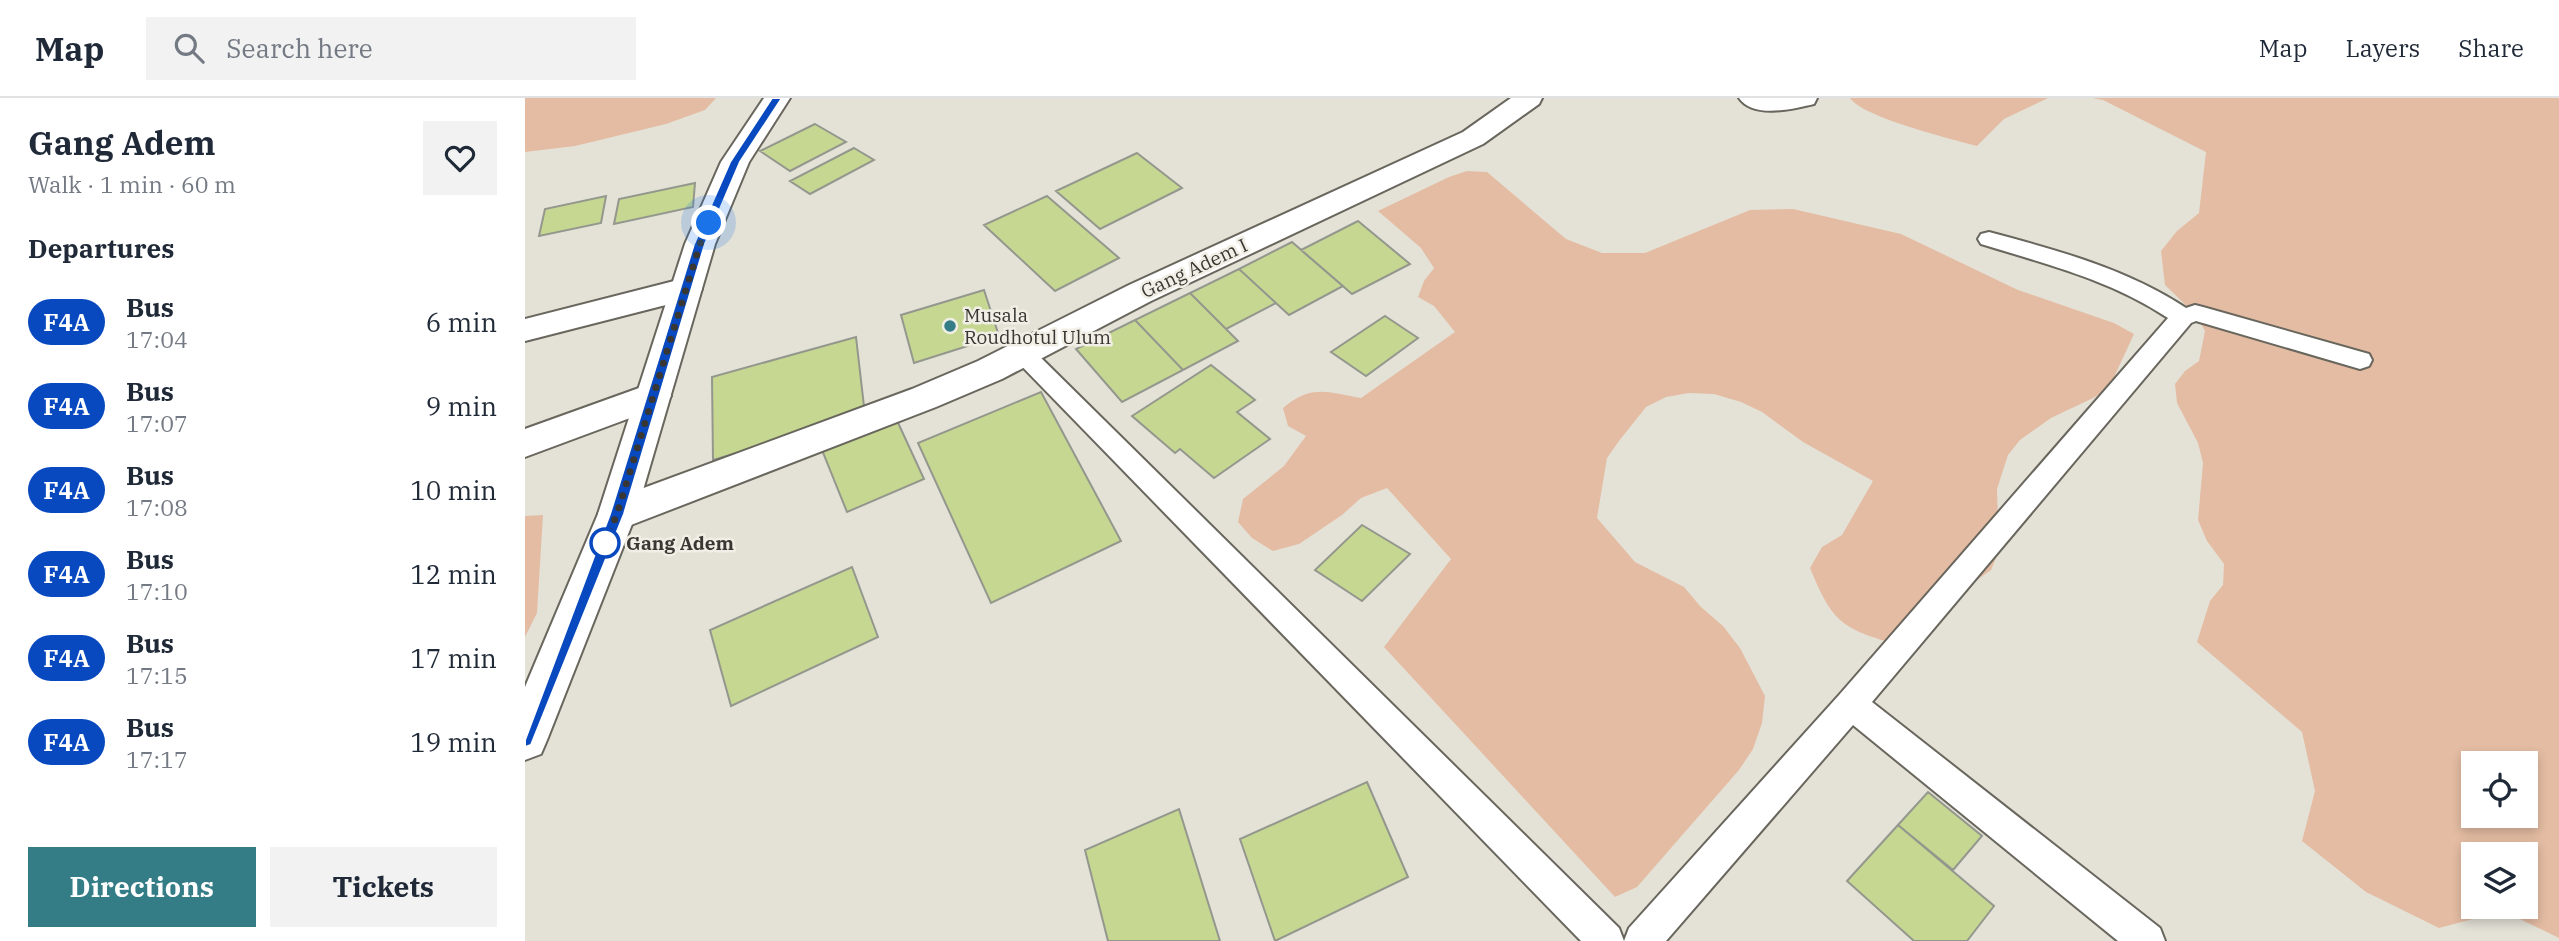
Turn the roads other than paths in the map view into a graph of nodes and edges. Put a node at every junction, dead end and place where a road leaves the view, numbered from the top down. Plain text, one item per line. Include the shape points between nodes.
1 (777, 98) edge
2 (1529, 98) edge
3 (1752, 98) edge
4 (1804, 98) edge
5 (1989, 239) dead end
6 (686, 289) junction
7 (2183, 317) junction
8 (525, 330) edge
9 (1022, 354) junction
10 (2360, 360) dead end
11 (653, 396) junction
12 (525, 443) edge
13 (617, 514) junction
14 (1851, 704) junction
15 (525, 740) edge
16 (1606, 941) edge
17 (1642, 941) edge
18 (2147, 941) edge

1 - 6 street via 735,162
2 - 9 street, Gang Adem I via 1473,138 1140,293
3 - 4 street via 1768,103
5 - 7 lane via 2109,276
6 - 8 street
6 - 11 street
7 - 10 lane via 2195,313
7 - 14 lane
9 - 13 street, Gang Adem I via 924,398
9 - 16 lane
11 - 12 street
11 - 13 street
13 - 15 street
14 - 17 lane
14 - 18 lane

